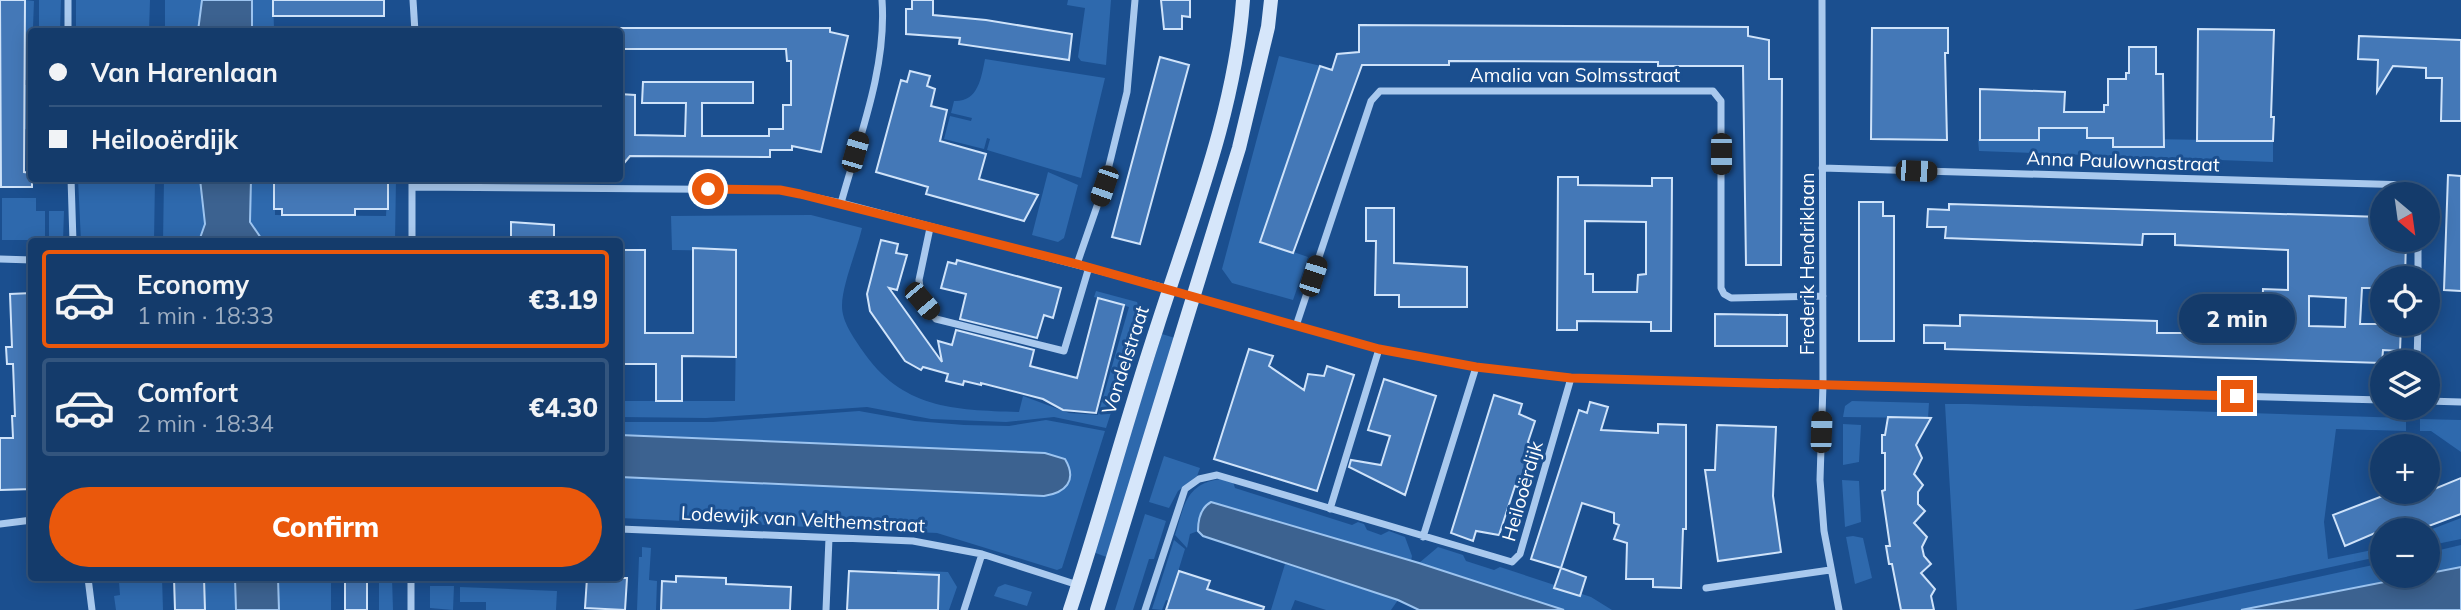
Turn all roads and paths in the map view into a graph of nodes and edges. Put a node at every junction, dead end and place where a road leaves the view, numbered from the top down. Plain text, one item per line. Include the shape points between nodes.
1 (68, 0) edge
2 (413, 0) edge
3 (882, 0) edge
4 (1135, 0) edge
5 (1243, 0) edge
6 (1271, 0) edge
7 (1822, 0) edge
8 (68, 28) edge
9 (415, 28) edge
10 (1822, 168) junction
11 (71, 182) edge
12 (412, 183) edge
13 (2370, 184) edge
14 (841, 203) junction
15 (930, 228) junction
16 (73, 238) edge
17 (412, 238) edge
18 (0, 259) edge
19 (28, 260) edge
20 (1077, 264) junction
21 (1089, 267) junction
22 (1169, 289) junction
23 (1822, 296) junction
24 (1194, 298) junction
25 (1296, 326) junction
26 (1379, 349) junction
27 (1476, 367) junction
28 (1571, 378) junction
29 (1823, 384) junction
30 (2370, 400) edge
31 (2440, 401) edge
32 (2461, 402) edge
33 (1329, 509) junction
34 (28, 520) edge
35 (0, 524) edge
36 (623, 529) edge
37 (1423, 537) junction
38 (829, 538) junction
39 (982, 554) junction
40 (1830, 570) junction
41 (88, 581) edge
42 (411, 581) edge
43 (1078, 586) junction
44 (1706, 588) dead end
45 (1103, 593) junction
46 (92, 610) edge
47 (411, 610) edge
48 (826, 610) edge
49 (964, 610) edge
50 (1070, 610) edge
51 (1097, 610) edge
52 (1145, 610) edge
53 (1839, 610) edge

1 - 8 street
2 - 9 street
3 - 14 street via 877,75
4 - 20 street via 1127,92 1104,186
5 - 22 street, Vondelstraat via 1238,55 1213,154
6 - 24 street via 1239,148
7 - 10 street, Frederik Hendriklaan
10 - 13 street, Anna Paulownastraat
10 - 23 street, Frederik Hendriklaan
11 - 16 street
12 - 14 street via 780,190
12 - 17 street
14 - 15 street
15 - 20 street
15 - 21 street via 919,280 922,301 936,318 981,332 1064,351
18 - 19 street
20 - 21 street
21 - 22 street
22 - 24 street
22 - 43 street, Vondelstraat
23 - 25 street, Amalia van Solmsstraat via 1731,298 1724,294 1721,101 1713,91 1380,91 1371,101
23 - 29 street, Frederik Hendriklaan
24 - 25 street
24 - 45 street
25 - 26 street
26 - 27 street
26 - 33 street
27 - 28 street
27 - 37 street
28 - 29 street
28 - 37 street, Heilooërdijk via 1520,554 1512,562 1504,562
29 - 30 street
29 - 40 street, Frederik Hendriklaan via 1820,480
31 - 32 street
33 - 37 street, Heilooërdijk
33 - 52 street, Heilooërdijk via 1234,477 1199,479 1185,489 1178,504
34 - 35 street
36 - 38 street, Lodewijk van Velthemstraat
38 - 39 street, Lodewijk van Velthemstraat via 913,541
38 - 48 street
39 - 43 street, Lodewijk van Velthemstraat
39 - 49 street
40 - 44 street
40 - 53 street, Frederik Hendriklaan
41 - 46 street
42 - 47 street
43 - 45 street, Lodewijk van Velthemstraat
43 - 50 street, Vondelstraat
45 - 51 street

